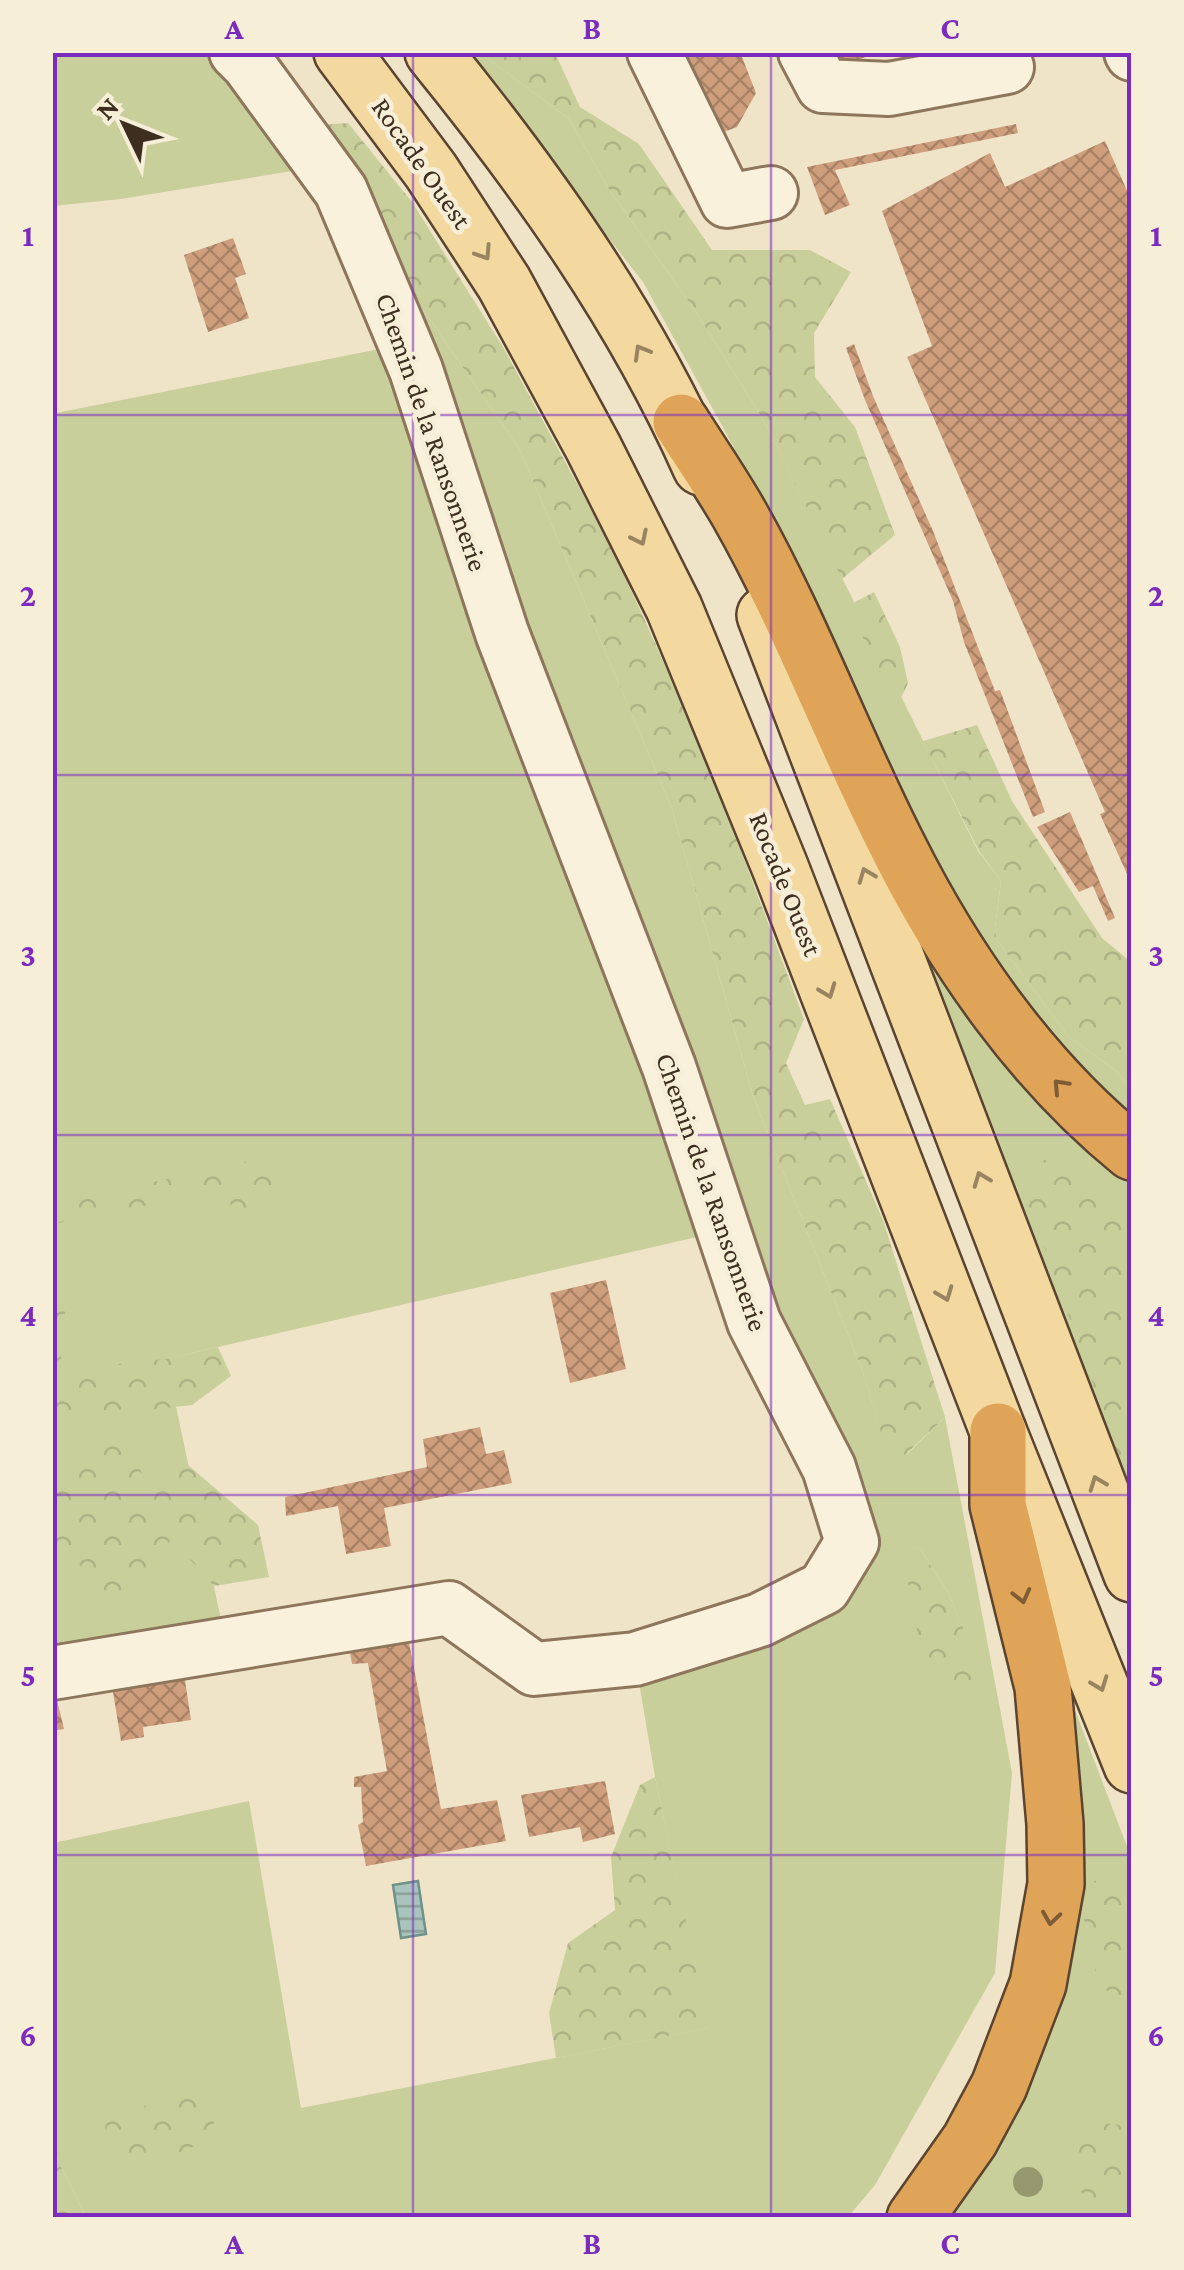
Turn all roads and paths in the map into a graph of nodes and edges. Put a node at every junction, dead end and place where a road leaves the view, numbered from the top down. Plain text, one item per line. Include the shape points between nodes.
1 (236, 52) edge
2 (342, 52) edge
3 (434, 52) edge
4 (654, 52) edge
5 (805, 52) edge
6 (1007, 67) dead end
7 (771, 194) dead end
8 (681, 422) junction
9 (1132, 1152) edge
10 (998, 1432) junction
11 (1132, 1574) edge
12 (52, 1672) edge
13 (1132, 1765) edge
14 (915, 2218) edge

1 - 12 street, Chemin de la Ransonnerie via 342,190 416,370 502,633 670,1068 754,1322 829,1468 852,1542 824,1588 760,1620 635,1659 534,1669 449,1608
2 -> 10 main road, Rocade Ouest via 432,171 504,283 674,608
8 -> 3 main road via 567,228
4 - 7 street via 727,201
5 - 6 street via 822,86 889,89
9 -> 8 highway via 1022,1042 942,925 899,850 738,513
11 -> 8 main road via 751,578
10 -> 13 main road, Rocade Ouest
10 -> 14 highway via 998,1505 1043,1687 1056,1884 1038,1984 999,2086

